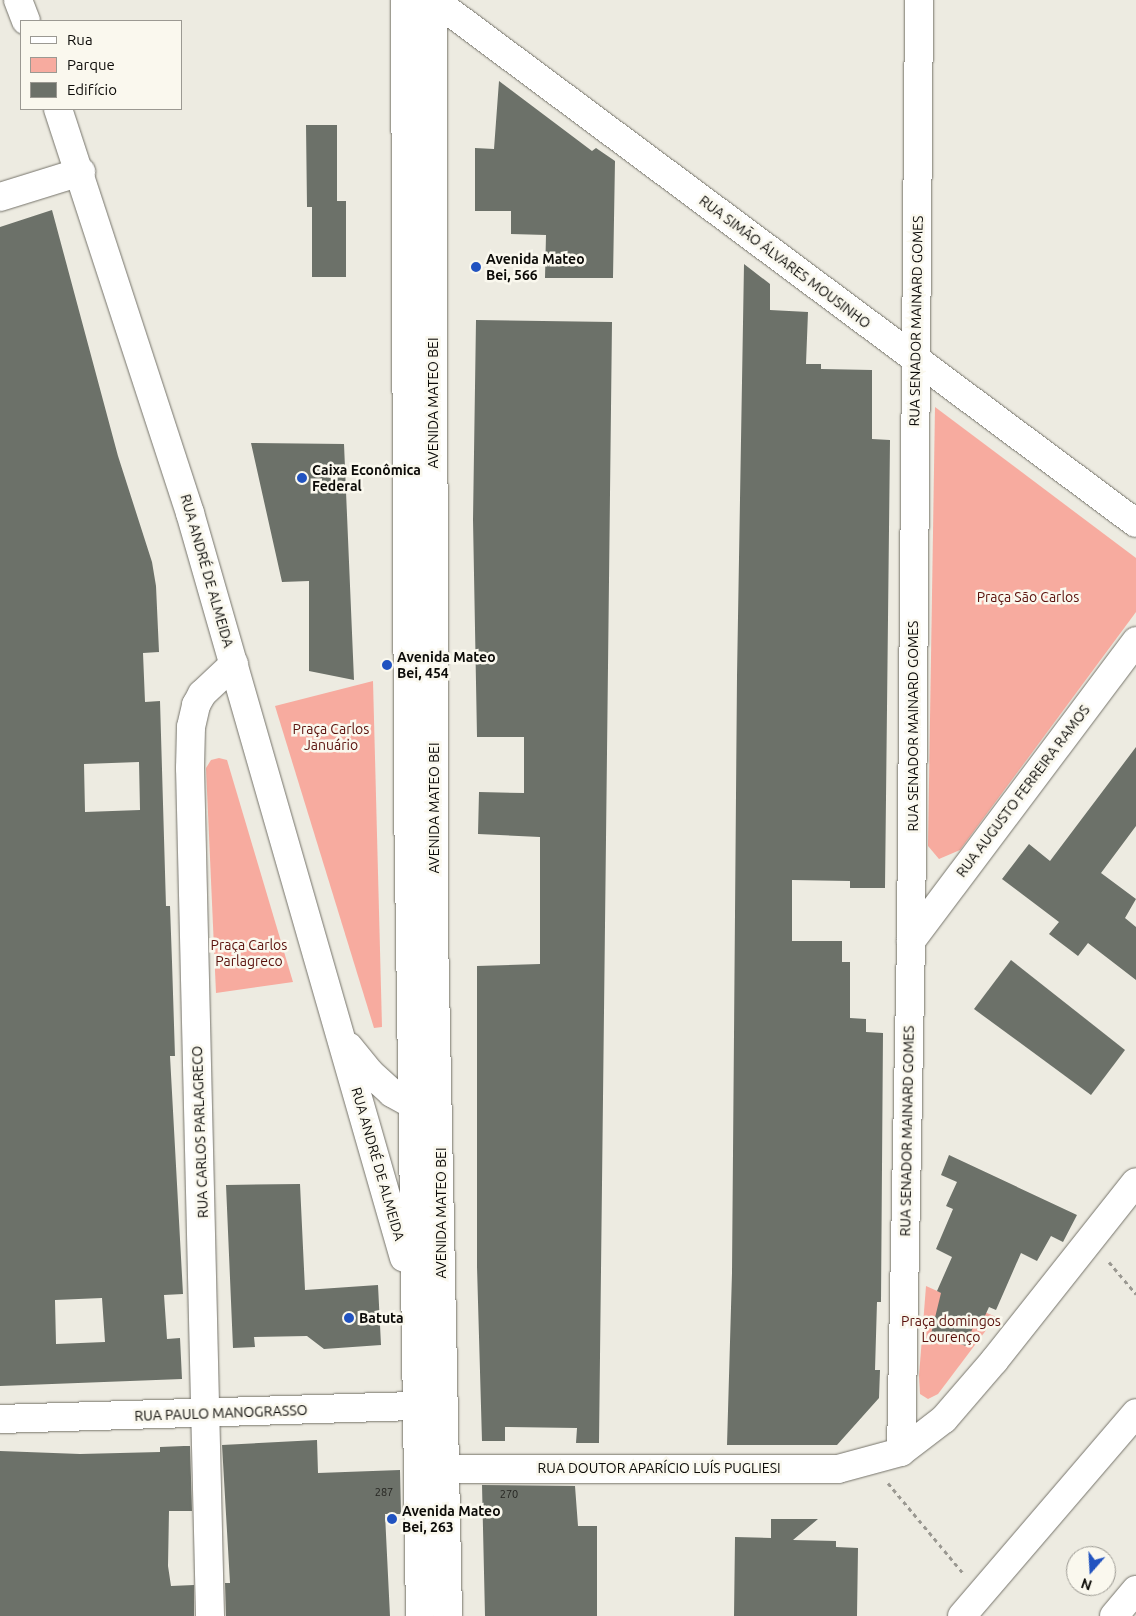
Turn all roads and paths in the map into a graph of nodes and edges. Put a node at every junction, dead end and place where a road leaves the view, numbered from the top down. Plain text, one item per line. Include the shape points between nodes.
1 (18, 0) edge
2 (405, 0) edge
3 (434, 0) edge
4 (919, 0) edge
5 (26, 20) edge
6 (58, 110) edge
7 (81, 172) junction
8 (0, 196) edge
9 (915, 360) junction
10 (1136, 523) edge
11 (1136, 641) edge
12 (234, 664) junction
13 (910, 940) junction
14 (342, 1038) junction
15 (413, 1105) junction
16 (440, 1120) junction
17 (1136, 1182) edge
18 (1090, 1240) junction
19 (413, 1291) junction
20 (1136, 1294) edge
21 (442, 1405) junction
22 (415, 1406) junction
23 (208, 1413) junction
24 (1136, 1413) edge
25 (0, 1419) edge
26 (900, 1452) junction
27 (870, 1461) junction
28 (416, 1469) junction
29 (443, 1469) junction
30 (1136, 1590) edge
31 (981, 1594) junction
32 (210, 1616) edge
33 (420, 1616) edge
34 (448, 1616) edge
35 (962, 1616) edge
36 (1114, 1616) edge

1 - 5 street
2 - 15 street, AVENIDA MATEO BEI via 408,799
3 - 9 street, RUA SIMÃO ÁLVARES MOUSINHO
3 - 16 street, AVENIDA MATEO BEI via 434,935
4 - 9 street, RUA SENADOR MAINARD GOMES
6 - 7 street, RUA ANDRÉ DE ALMEIDA
7 - 8 street
7 - 12 street, RUA ANDRÉ DE ALMEIDA via 190,514
9 - 10 street, RUA SIMÃO ÁLVARES MOUSINHO
9 - 13 street, RUA SENADOR MAINARD GOMES
11 - 13 street, RUA AUGUSTO FERREIRA RAMOS
12 - 14 street, RUA ANDRÉ DE ALMEIDA
12 - 23 street, RUA CARLOS PARLAGRECO via 202,694 191,727
13 - 26 street, RUA SENADOR MAINARD GOMES
14 - 15 street, RUA ANDRÉ DE ALMEIDA via 370,1073 392,1093
14 - 19 street, RUA ANDRÉ DE ALMEIDA
15 - 16 street, RUA ANDRÉ DE ALMEIDA
15 - 19 street, AVENIDA MATEO BEI
16 - 21 street, AVENIDA MATEO BEI
17 - 18 street
18 - 20 path
18 - 26 street via 944,1419
19 - 22 street, AVENIDA MATEO BEI
21 - 22 street, RUA PAULO MANOGRASSO
21 - 29 street, AVENIDA MATEO BEI
22 - 23 street, RUA PAULO MANOGRASSO
22 - 28 street, AVENIDA MATEO BEI
23 - 25 street, RUA PAULO MANOGRASSO
23 - 32 street, RUA CARLOS PARLAGRECO
24 - 31 street
26 - 27 street, RUA DOUTOR APARÍCIO LUÍS PUGLIESI
27 - 29 street, RUA DOUTOR APARÍCIO LUÍS PUGLIESI via 838,1469
27 - 31 path
28 - 29 street, RUA DOUTOR APARÍCIO LUÍS PUGLIESI
28 - 33 street, AVENIDA MATEO BEI
29 - 34 street, AVENIDA MATEO BEI
30 - 36 street
31 - 35 street

